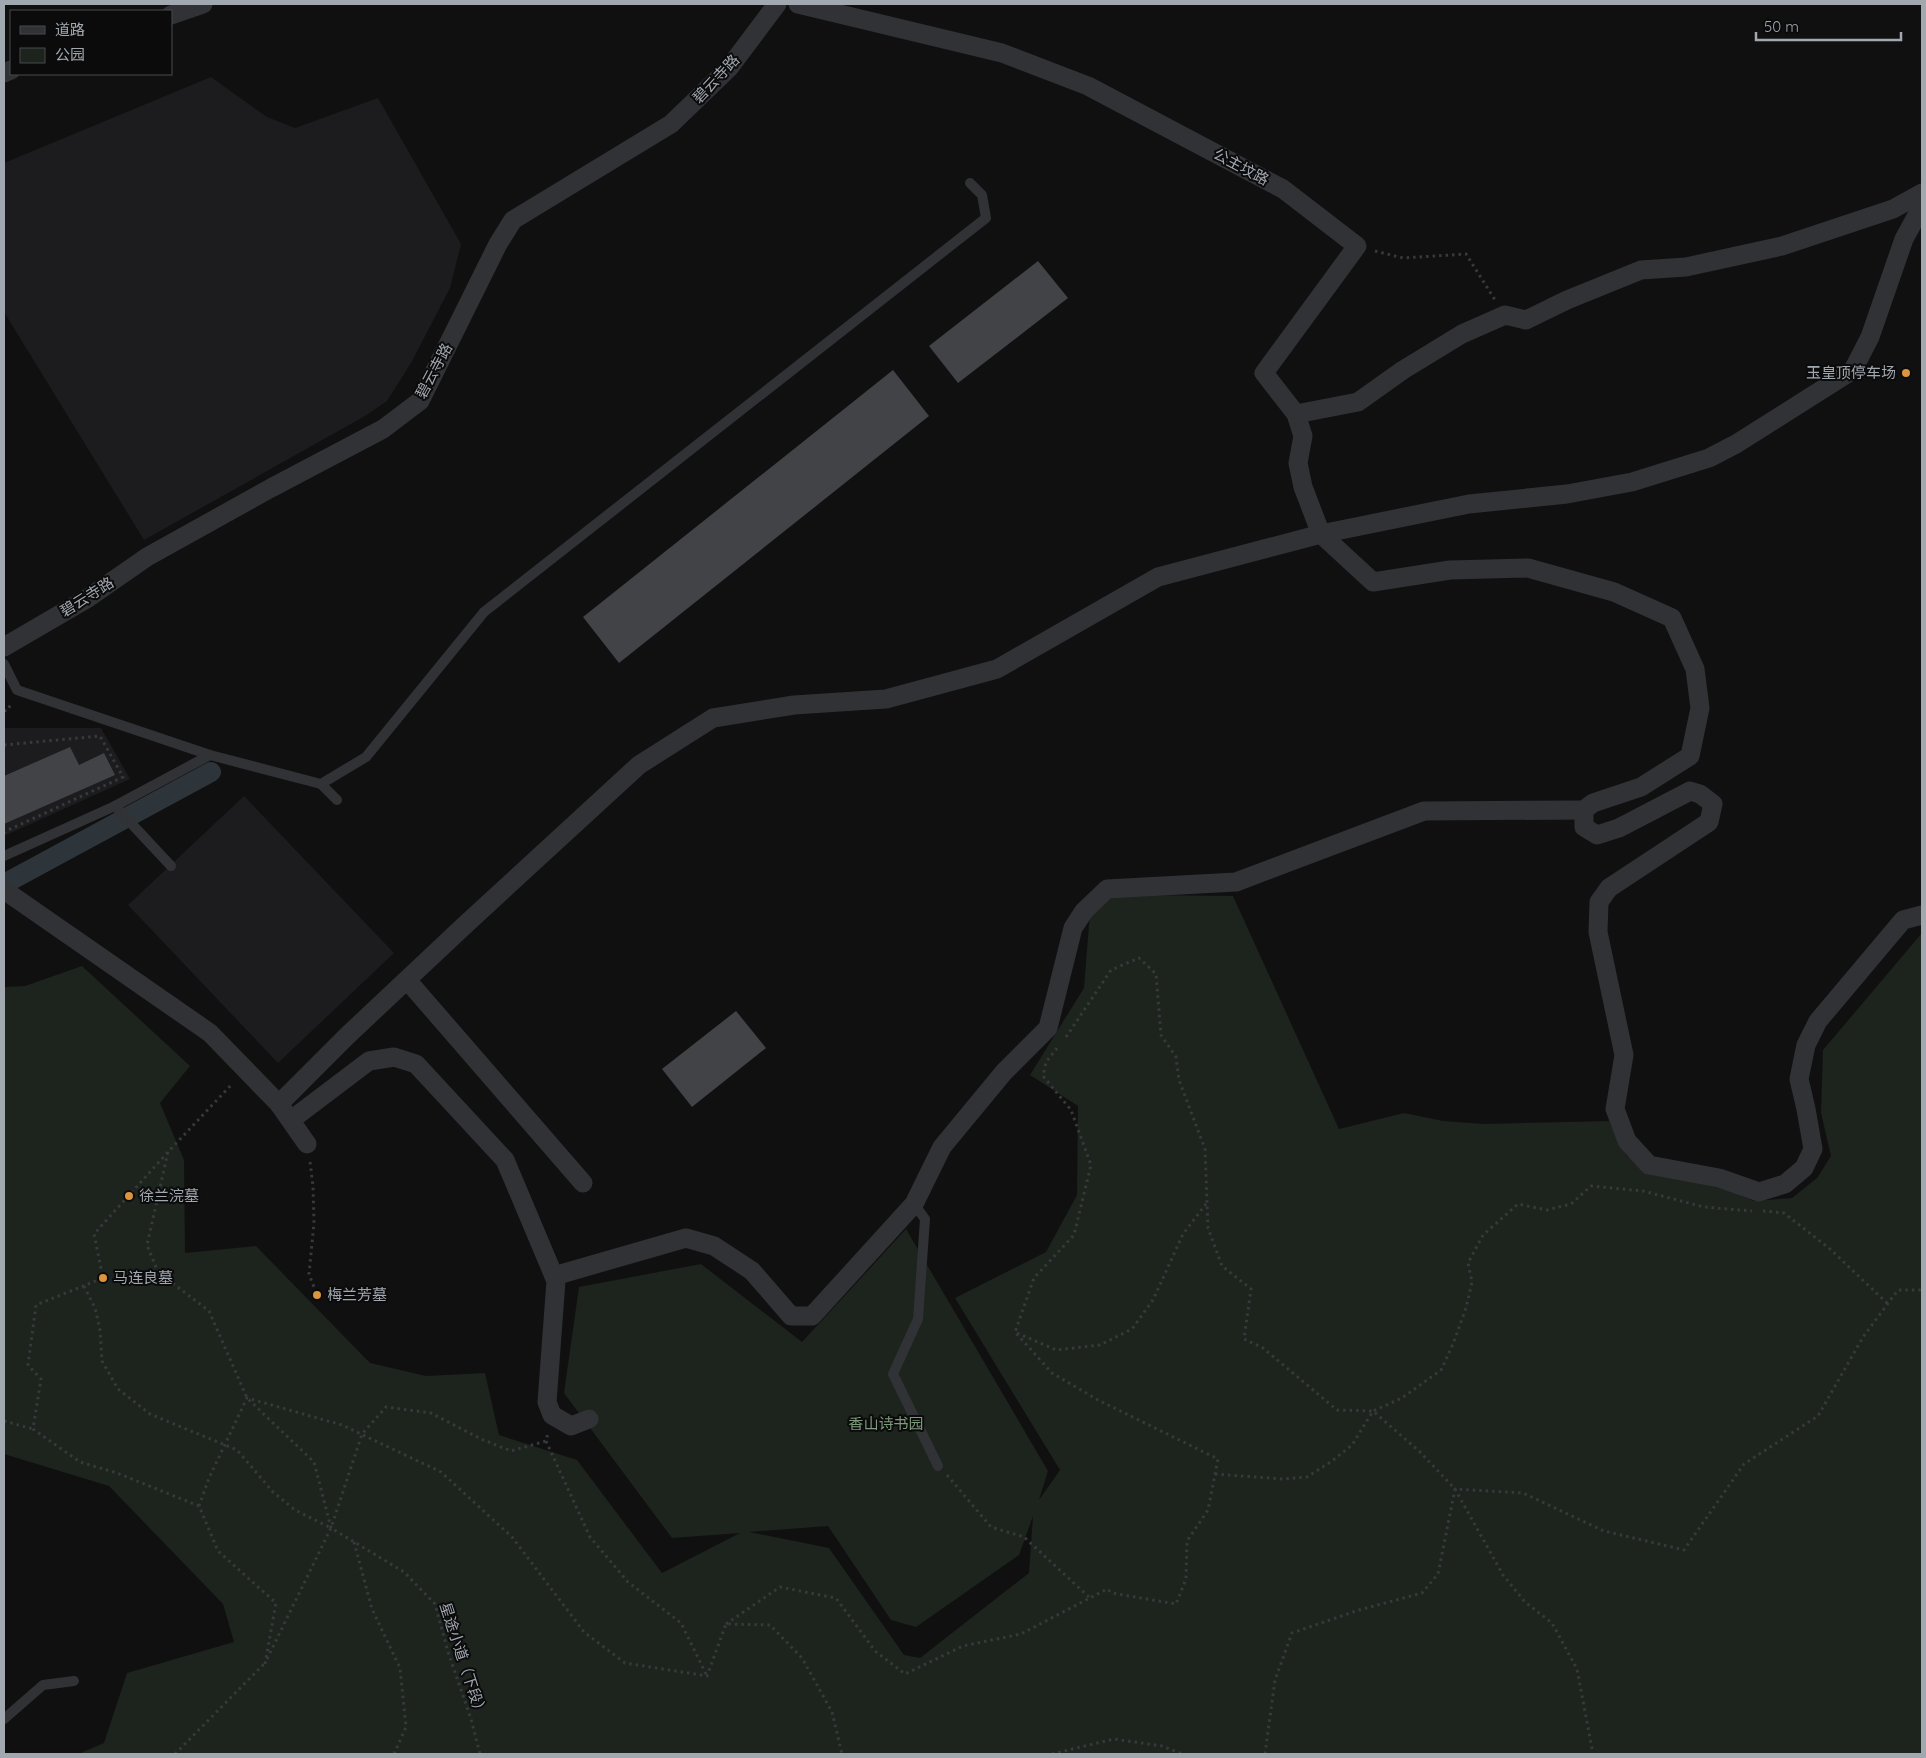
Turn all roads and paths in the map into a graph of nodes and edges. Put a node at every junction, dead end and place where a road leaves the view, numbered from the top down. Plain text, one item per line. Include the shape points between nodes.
1 (203, 4) edge
2 (777, 4) edge
3 (798, 4) edge
4 (172, 15) edge
5 (970, 183) dead end
6 (1922, 193) edge
7 (1922, 206) edge
8 (1357, 246) junction
9 (1505, 315) junction
10 (1296, 414) junction
11 (1321, 534) junction
12 (4, 647) edge
13 (4, 664) edge
14 (4, 745) edge
15 (210, 755) junction
16 (321, 784) junction
17 (337, 800) dead end
18 (115, 806) junction
19 (1584, 810) junction
20 (4, 832) edge
21 (4, 856) edge
22 (171, 866) dead end
23 (9, 893) edge
24 (1922, 915) edge
25 (407, 980) junction
26 (246, 1070) junction
27 (279, 1104) junction
28 (291, 1120) junction
29 (307, 1144) joint
30 (168, 1152) junction
31 (583, 1183) dead end
32 (914, 1204) junction
33 (1206, 1204) junction
34 (554, 1276) junction
35 (84, 1286) junction
36 (1922, 1290) edge
37 (317, 1295) dead end
38 (1888, 1304) junction
39 (1015, 1332) junction
40 (247, 1398) junction
41 (1373, 1411) junction
42 (552, 1415) junction
43 (589, 1419) dead end
44 (4, 1421) edge
45 (33, 1429) junction
46 (362, 1434) junction
47 (546, 1440) junction
48 (226, 1445) junction
49 (938, 1466) joint
50 (1215, 1474) junction
51 (1455, 1489) junction
52 (199, 1506) junction
53 (332, 1528) junction
54 (354, 1542) junction
55 (1090, 1598) junction
56 (726, 1624) junction
57 (265, 1664) junction
58 (708, 1676) junction
59 (74, 1682) dead end
60 (4, 1719) edge
61 (175, 1754) edge
62 (394, 1754) edge
63 (480, 1754) edge
64 (842, 1754) edge
65 (1052, 1754) edge
66 (1182, 1754) edge
67 (1265, 1754) edge
68 (1593, 1754) edge

1 - 4 street
2 - 12 street, 碧云寺路 via 730,68 671,124 513,220 420,402 383,429 147,557 88,598
3 - 8 street, 公主坟路 via 1002,53 1088,86 1283,190
5 - 16 lane via 982,195 986,218 484,612 366,757
6 - 9 street via 1893,209 1782,246 1686,267 1642,270 1526,320
7 - 11 street via 1904,239 1870,337 1853,370 1736,444 1709,458 1632,482 1567,494 1468,504
8 - 9 path via 1403,258 1466,254
8 - 10 street via 1264,373
9 - 10 street via 1462,334 1358,402
10 - 11 street via 1303,436 1298,464
11 - 19 street via 1373,582 1450,570 1528,568 1614,592 1672,618 1695,669 1700,708 1690,756 1641,788 1593,802
11 - 25 street via 1158,577 997,670 886,700 794,705 713,718 639,765
13 - 15 lane via 17,690
14 - 20 path via 100,736 123,777
15 - 16 lane
15 - 18 lane
16 - 17 lane
18 - 21 lane
18 - 22 lane
19 - 24 street via 1584,827 1598,835 1619,828 1690,791 1713,804 1709,822 1609,888 1599,902 1598,932 1624,1055 1614,1109 1627,1141 1649,1165 1719,1178 1759,1192 1785,1184 1804,1168 1813,1149 1798,1079 1806,1045 1818,1021 1903,920
19 - 32 street via 1424,811 1236,882 1107,889 1084,911 1073,928 1048,1028 1004,1072 942,1147
23 - 26 street via 210,1032
25 - 27 street
25 - 31 street
26 - 27 street
26 - 30 path
27 - 28 street
28 - 29 street
28 - 34 street via 369,1061 394,1057 416,1064 505,1160
29 - 37 path via 314,1223 309,1274
30 - 35 path via 94,1234 104,1278
30 - 40 path via 147,1245 158,1272 209,1311
32 - 34 street via 812,1316 791,1316 752,1271 714,1246 686,1238
32 - 49 lane via 925,1219 918,1319 893,1374
33 - 39 path via 1183,1234 1153,1300 1132,1329 1100,1345 1056,1350
33 - 39 path via 1205,1149 1179,1080 1176,1057 1161,1035 1156,974 1138,958 1111,970 1046,1062 1043,1076 1071,1110 1091,1165 1074,1235 1034,1278
33 - 41 path via 1208,1228 1222,1266 1251,1289 1244,1338 1263,1348 1337,1410
34 - 42 street via 547,1402
35 - 45 path via 36,1305 28,1365 41,1378
35 - 48 path, 星途小道（下段） via 96,1308 102,1361 118,1389 150,1414
36 - 38 path via 1898,1290
38 - 41 path via 1830,1249 1784,1213 1704,1208 1643,1191 1591,1186 1570,1204 1547,1210 1518,1204 1483,1235 1468,1263 1472,1282 1466,1308 1441,1370 1402,1398
38 - 51 path via 1863,1337 1818,1416 1744,1464 1684,1550 1604,1531 1523,1493
39 - 50 path via 1052,1373 1098,1400 1218,1458
40 - 46 path via 342,1425
40 - 48 path
40 - 53 path via 314,1462
41 - 50 path via 1352,1445 1307,1477 1282,1479
41 - 51 path via 1420,1452
42 - 43 street via 571,1426
42 - 47 path
44 - 45 path
45 - 52 path via 80,1462 117,1473
46 - 47 path via 386,1407 431,1413 511,1451
46 - 53 path
46 - 58 path via 441,1472 512,1537 584,1632 625,1663
47 - 58 path via 590,1537 628,1582 681,1623
48 - 52 path
48 - 53 path, 星途小道（下段） via 237,1450 272,1492 295,1510
49 - 55 path via 991,1527 1024,1537
50 - 55 path via 1208,1510 1187,1541 1186,1579 1176,1604 1112,1593 1107,1589
51 - 67 path via 1438,1574 1422,1593 1292,1632 1275,1680
51 - 68 path via 1502,1575 1525,1602 1552,1623 1577,1669
52 - 57 path via 218,1550 276,1603
53 - 54 path, 星途小道（下段）
53 - 57 path
54 - 62 path via 372,1609 400,1668 406,1727
54 - 63 path, 星途小道（下段） via 404,1572 435,1604
55 - 56 path via 1021,1634 963,1646 905,1674 874,1650 836,1598 780,1587
56 - 58 path
56 - 64 path via 770,1625 802,1658 832,1712
57 - 61 path
59 - 60 lane via 43,1685
65 - 66 path via 1114,1739 1162,1746

